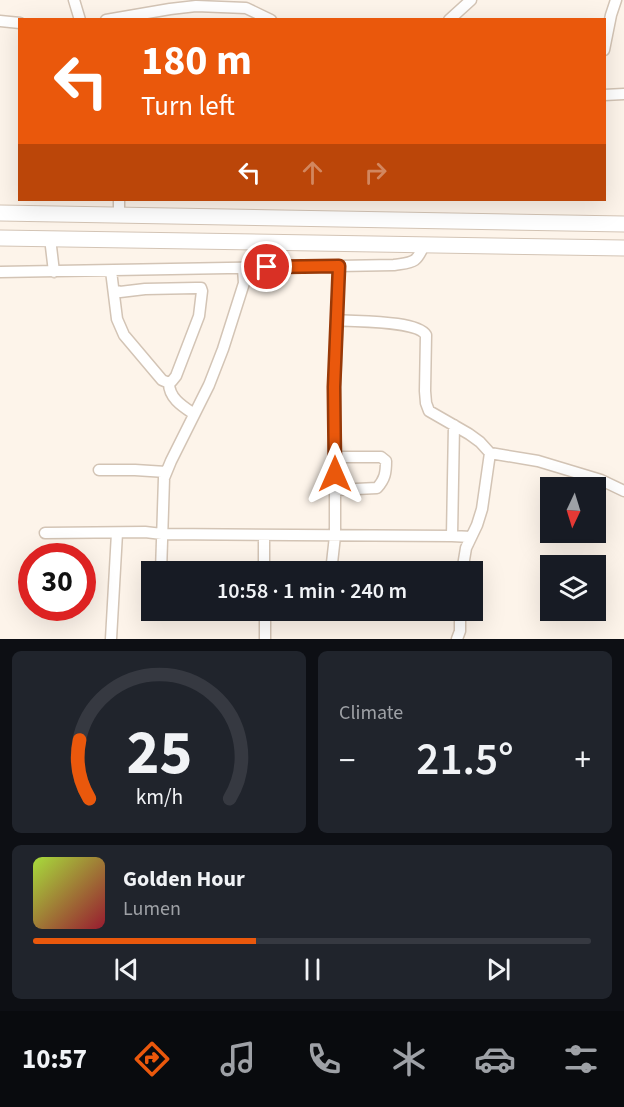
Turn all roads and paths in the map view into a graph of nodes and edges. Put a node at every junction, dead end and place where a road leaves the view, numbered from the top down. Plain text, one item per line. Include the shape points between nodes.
1 (74, 0) edge
2 (471, 0) edge
3 (616, 0) edge
4 (170, 4) edge
5 (79, 18) edge
6 (114, 18) edge
7 (267, 18) edge
8 (451, 18) edge
9 (0, 21) edge
10 (18, 23) edge
11 (606, 40) edge
12 (624, 94) edge
13 (606, 95) edge
14 (119, 207) edge
15 (0, 213) edge
16 (624, 224) edge
17 (0, 238) edge
18 (50, 238) junction
19 (424, 245) junction
20 (624, 248) edge
21 (339, 266) junction
22 (243, 268) junction
23 (111, 271) junction
24 (0, 272) edge
25 (54, 272) junction
26 (114, 290) junction
27 (337, 320) junction
28 (169, 383) junction
29 (194, 414) junction
30 (454, 425) junction
31 (490, 453) junction
32 (335, 457) junction
33 (99, 470) dead end
34 (166, 472) junction
35 (335, 490) junction
36 (624, 491) edge
37 (45, 533) dead end
38 (117, 533) junction
39 (162, 534) junction
40 (264, 535) junction
41 (335, 536) junction
42 (452, 536) junction
43 (471, 537) junction
44 (161, 561) edge
45 (264, 561) edge
46 (332, 561) edge
47 (464, 561) edge
48 (265, 621) edge
49 (460, 621) edge
50 (111, 639) edge
51 (265, 639) edge
52 (457, 639) edge

1 - 5 street
2 - 8 street
3 - 11 street
4 - 6 street
4 - 7 street via 246,8
9 - 10 street
12 - 13 street
14 - 15 highway
14 - 16 highway
17 - 18 highway
18 - 19 highway
18 - 25 street
19 - 20 highway
19 - 21 street via 412,262
21 - 22 street
21 - 27 street
22 - 23 street
22 - 29 street via 244,283 223,349
23 - 25 street
23 - 26 street
24 - 25 street
26 - 28 street via 117,319 124,335 162,380
26 - 28 street via 201,288 200,316 176,376
27 - 30 street via 423,330 426,403 429,411
27 - 32 street
28 - 29 street via 171,394
29 - 34 street
30 - 31 street
30 - 42 street
31 - 36 street via 538,461
31 - 43 street via 482,509
32 - 35 street
32 - 35 street via 381,457 386,461 386,471 377,488
33 - 34 street
34 - 39 street
35 - 41 street
37 - 38 street
38 - 39 street
38 - 50 street
39 - 40 street
39 - 44 street
40 - 41 street
40 - 45 street
41 - 42 street
41 - 46 street
42 - 43 street
43 - 47 street
48 - 51 street
49 - 52 street

